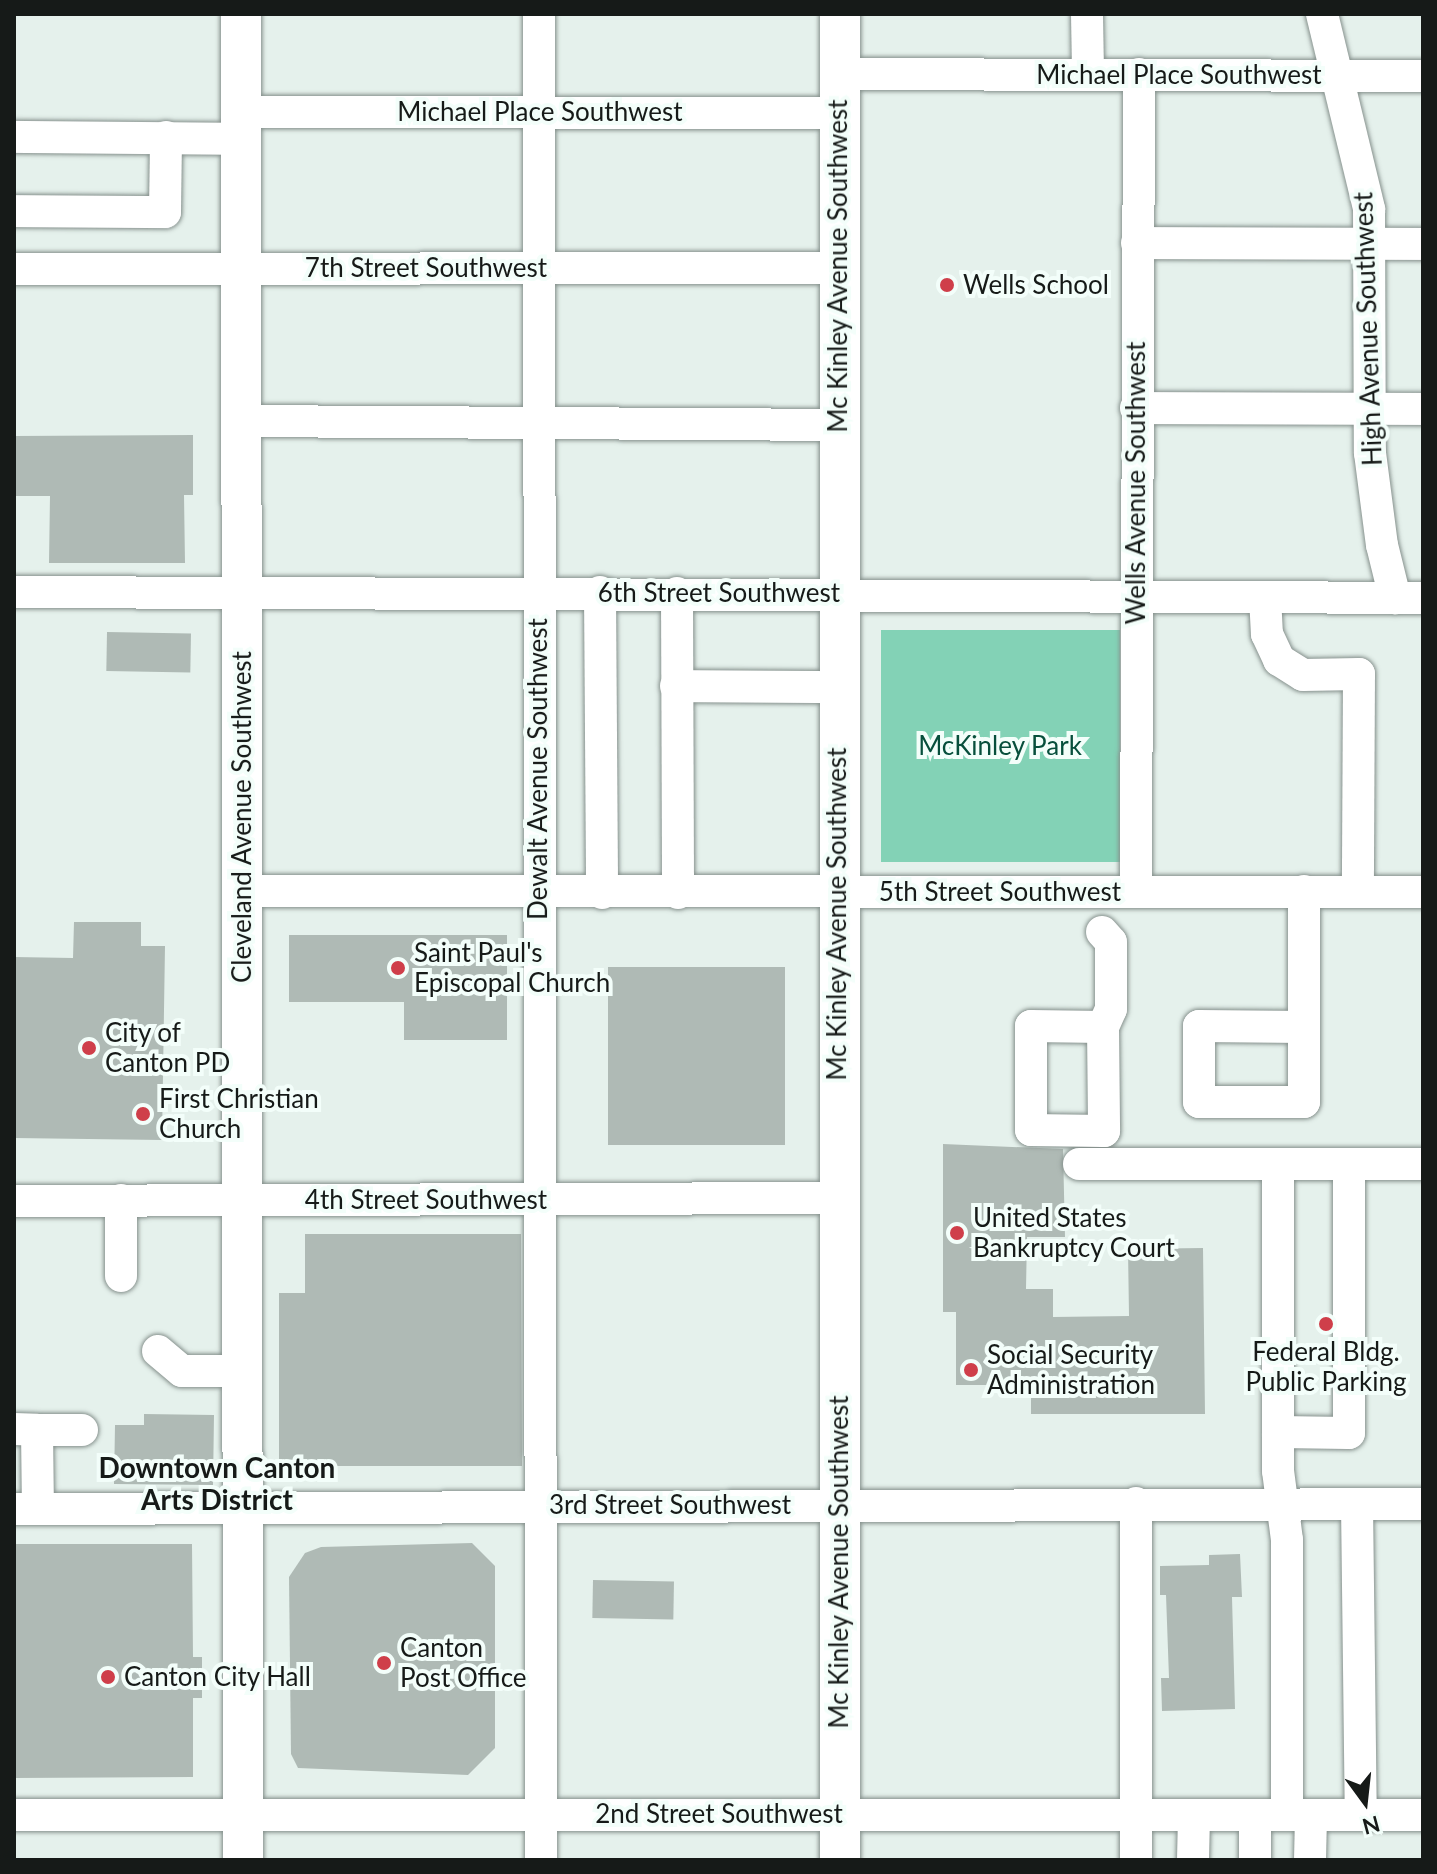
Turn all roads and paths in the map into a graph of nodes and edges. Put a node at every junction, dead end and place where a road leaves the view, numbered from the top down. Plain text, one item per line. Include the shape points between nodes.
1 (241, 14) edge
2 (539, 14) edge
3 (840, 14) edge
4 (1087, 14) edge
5 (1322, 14) edge
6 (839, 74) junction
7 (1088, 74) junction
8 (1139, 74) junction
9 (1339, 75) junction
10 (1423, 76) edge
11 (538, 111) junction
12 (839, 113) junction
13 (241, 125) junction
14 (14, 137) edge
15 (166, 137) junction
16 (14, 211) edge
17 (1137, 243) junction
18 (1369, 244) junction
19 (1423, 244) edge
20 (241, 268) junction
21 (838, 268) junction
22 (14, 269) edge
23 (539, 269) junction
24 (1136, 408) junction
25 (1370, 409) junction
26 (1423, 409) edge
27 (242, 421) junction
28 (539, 423) junction
29 (838, 425) junction
30 (14, 592) edge
31 (241, 592) junction
32 (538, 592) junction
33 (600, 592) junction
34 (677, 593) junction
35 (836, 593) junction
36 (1136, 596) junction
37 (1265, 597) junction
38 (1409, 598) edge
39 (676, 686) junction
40 (837, 687) junction
41 (242, 891) junction
42 (1304, 891) junction
43 (837, 892) junction
44 (1102, 892) junction
45 (1136, 892) junction
46 (1358, 892) junction
47 (1423, 892) edge
48 (538, 893) junction
49 (602, 893) junction
50 (678, 893) junction
51 (1103, 1027) dead end
52 (1304, 1027) dead end
53 (1079, 1164) dead end
54 (1278, 1164) junction
55 (1423, 1164) edge
56 (1349, 1165) junction
57 (838, 1198) junction
58 (540, 1199) junction
59 (121, 1200) junction
60 (243, 1200) junction
61 (14, 1201) edge
62 (121, 1276) dead end
63 (158, 1351) dead end
64 (244, 1371) junction
65 (26, 1429) edge
66 (82, 1430) dead end
67 (1278, 1432) junction
68 (1136, 1503) junction
69 (1283, 1503) junction
70 (839, 1504) junction
71 (1357, 1504) junction
72 (1423, 1504) edge
73 (540, 1506) junction
74 (244, 1508) junction
75 (26, 1509) edge
76 (840, 1813) junction
77 (541, 1814) junction
78 (14, 1815) edge
79 (243, 1815) junction
80 (1136, 1815) junction
81 (1194, 1815) junction
82 (1255, 1815) junction
83 (1299, 1815) junction
84 (1361, 1815) junction
85 (1423, 1815) edge
86 (243, 1860) edge
87 (541, 1860) edge
88 (840, 1860) edge
89 (1136, 1860) edge
90 (1193, 1860) edge
91 (1255, 1860) edge
92 (1310, 1860) edge

1 - 13 main road, Cleveland Avenue Southwest
2 - 11 street, Dewalt Avenue Southwest
3 - 6 main road, Mc Kinley Avenue Southwest
4 - 7 street
5 - 9 street, High Avenue Southwest
6 - 7 street, Michael Place Southwest
6 - 12 main road, Mc Kinley Avenue Southwest
7 - 8 street, Michael Place Southwest
8 - 9 street, Michael Place Southwest
8 - 17 street, Wells Avenue Southwest
9 - 10 street, Michael Place Southwest
9 - 18 street, High Avenue Southwest via 1369,209
11 - 12 street, Michael Place Southwest
11 - 13 street, Michael Place Southwest
11 - 23 street, Dewalt Avenue Southwest
12 - 21 main road, Mc Kinley Avenue Southwest
13 - 15 street, Michael Place Southwest
13 - 20 main road, Cleveland Avenue Southwest
14 - 15 street, Michael Place Southwest
15 - 16 street via 165,212
17 - 18 street
17 - 24 street, Wells Avenue Southwest
18 - 19 street
18 - 25 street, High Avenue Southwest
20 - 22 street, 7th Street Southwest
20 - 23 street, 7th Street Southwest
20 - 27 main road, Cleveland Avenue Southwest
21 - 23 street, 7th Street Southwest
21 - 29 main road, Mc Kinley Avenue Southwest
23 - 28 street, Dewalt Avenue Southwest
24 - 25 street
24 - 36 street, Wells Avenue Southwest
25 - 26 street
25 - 38 street, High Avenue Southwest via 1373,486
27 - 28 street
27 - 31 main road, Cleveland Avenue Southwest
28 - 29 street
28 - 32 street, Dewalt Avenue Southwest
29 - 35 main road, Mc Kinley Avenue Southwest
30 - 31 street, 6th Street Southwest
31 - 32 street, 6th Street Southwest
31 - 41 main road, Cleveland Avenue Southwest
32 - 33 street, 6th Street Southwest
32 - 48 street, Dewalt Avenue Southwest
33 - 34 street, 6th Street Southwest
33 - 49 street
34 - 35 street, 6th Street Southwest
34 - 39 street
35 - 36 street, 6th Street Southwest
35 - 40 main road, Mc Kinley Avenue Southwest
36 - 37 street, 6th Street Southwest
36 - 45 street, Wells Avenue Southwest
37 - 38 street, 6th Street Southwest
37 - 46 street via 1267,634 1279,660 1303,675 1359,674
39 - 40 street
39 - 50 street
40 - 43 main road, Mc Kinley Avenue Southwest
41 - 48 street, 5th Street Southwest
41 - 60 main road, Cleveland Avenue Southwest
42 - 45 street, 5th Street Southwest
42 - 46 street, 5th Street Southwest
42 - 52 street
43 - 44 street, 5th Street Southwest
43 - 50 street, 5th Street Southwest
43 - 57 main road, Mc Kinley Avenue Southwest
44 - 45 street, 5th Street Southwest
44 - 51 street via 1102,932 1111,942 1111,1009
46 - 47 street, 5th Street Southwest
48 - 49 street, 5th Street Southwest
48 - 58 street, Dewalt Avenue Southwest
49 - 50 street, 5th Street Southwest
53 - 54 street
54 - 56 street
54 - 67 street
55 - 56 street
56 - 67 street via 1349,1433
57 - 58 street, 4th Street Southwest
57 - 70 main road, Mc Kinley Avenue Southwest
58 - 60 street, 4th Street Southwest
58 - 73 street, Dewalt Avenue Southwest
59 - 60 street, 4th Street Southwest
59 - 61 street, 4th Street Southwest
59 - 62 street
60 - 64 main road, Cleveland Avenue Southwest
63 - 64 street via 182,1371
64 - 74 main road, Cleveland Avenue Southwest
65 - 66 street
65 - 75 street
67 - 69 street
68 - 69 street, 3rd Street Southwest
68 - 70 street, 3rd Street Southwest
68 - 80 street
69 - 71 street, 3rd Street Southwest
69 - 83 street
70 - 73 street, 3rd Street Southwest
70 - 76 main road, Mc Kinley Avenue Southwest
71 - 72 street, 3rd Street Southwest
71 - 84 street
73 - 74 street, 3rd Street Southwest
73 - 77 street, Dewalt Avenue Southwest
74 - 75 street, 3rd Street Southwest
74 - 79 main road, Cleveland Avenue Southwest
76 - 77 street, 2nd Street Southwest
76 - 80 street, 2nd Street Southwest
76 - 88 main road, Mc Kinley Avenue Southwest
77 - 79 street, 2nd Street Southwest
77 - 87 street, Dewalt Avenue Southwest
78 - 79 street, 2nd Street Southwest
79 - 86 main road, Cleveland Avenue Southwest
80 - 81 street, 2nd Street Southwest
80 - 89 street
81 - 82 street, 2nd Street Southwest
81 - 90 street
82 - 83 street, 2nd Street Southwest
82 - 91 street
83 - 84 street, 2nd Street Southwest
83 - 92 street
84 - 85 street, 2nd Street Southwest

